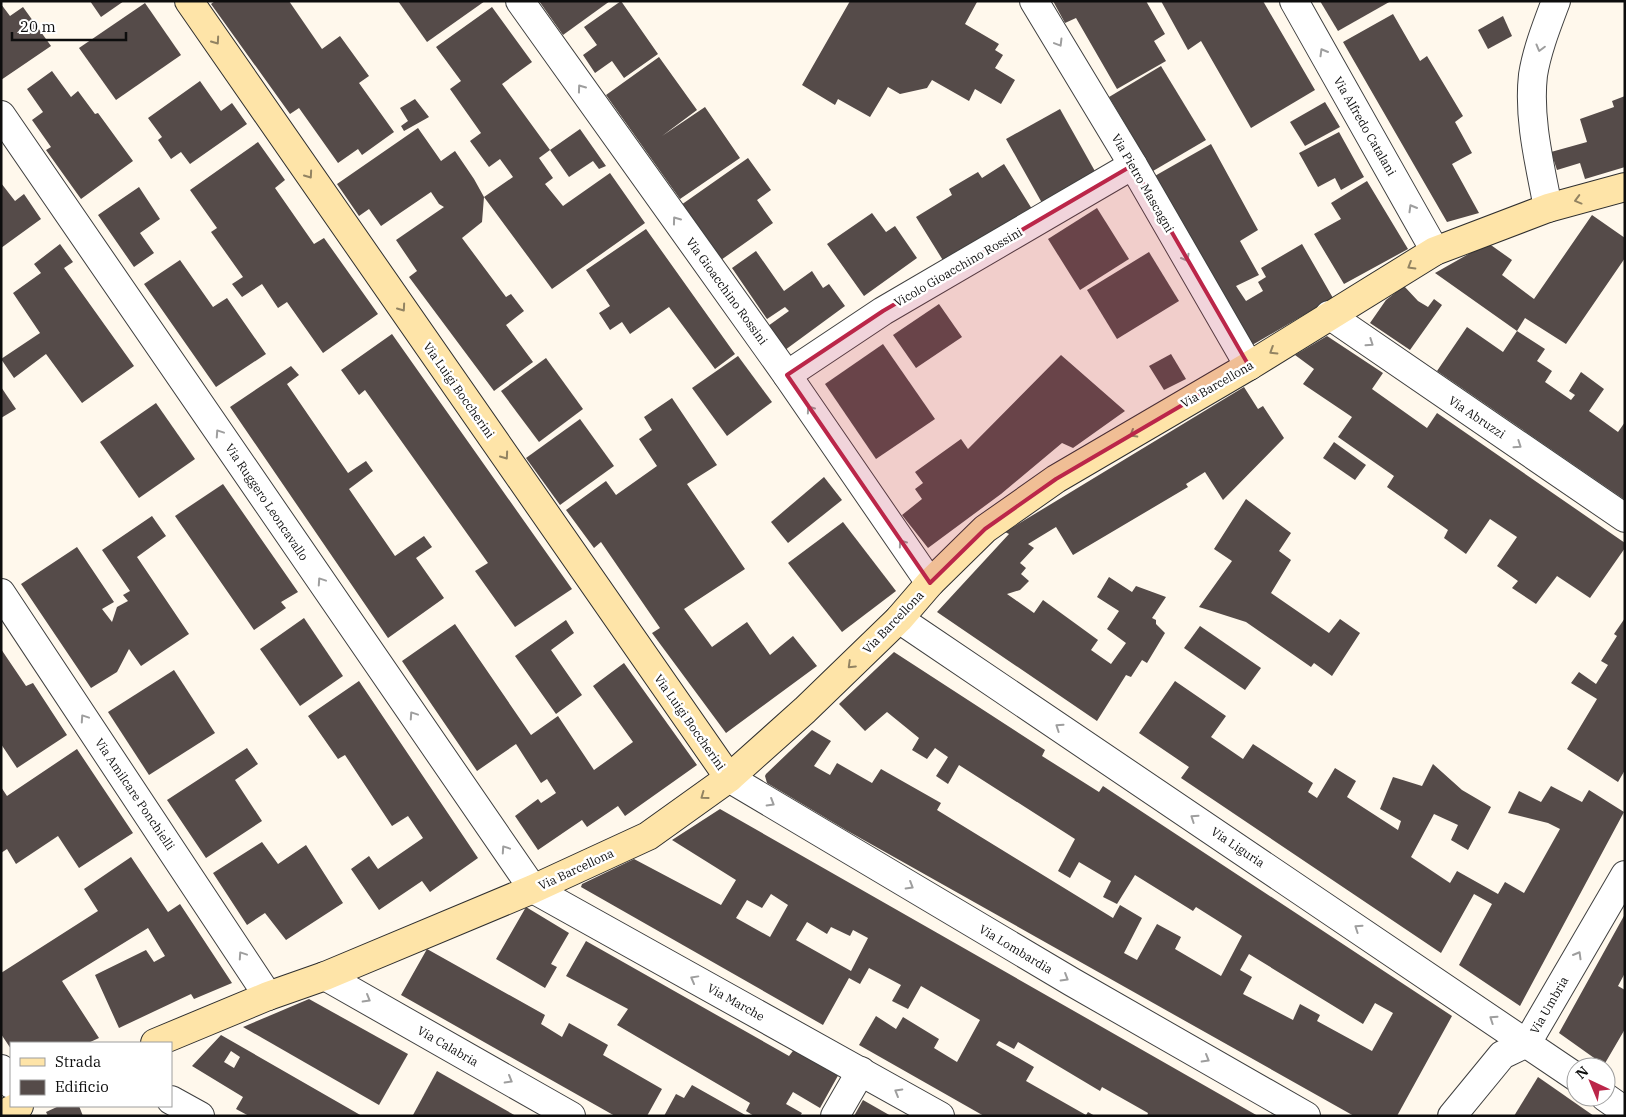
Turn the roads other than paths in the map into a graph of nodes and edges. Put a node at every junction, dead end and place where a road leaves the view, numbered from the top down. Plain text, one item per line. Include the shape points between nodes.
1 (188, 1) edge
2 (520, 1) edge
3 (1034, 1) edge
4 (1294, 1) edge
5 (1556, 1) edge
6 (1, 115) edge
7 (1133, 165) junction
8 (1625, 188) edge
9 (1548, 208) junction
10 (1436, 251) junction
11 (1329, 316) junction
12 (1249, 366) junction
13 (787, 375) junction
14 (1625, 518) edge
15 (930, 583) junction
16 (1, 593) edge
17 (899, 619) junction
18 (729, 778) junction
19 (1625, 876) edge
20 (532, 889) junction
21 (325, 976) junction
22 (268, 996) junction
23 (157, 1042) edge
24 (1528, 1043) junction
25 (1, 1069) edge
26 (1566, 1070) edge
27 (861, 1071) junction
28 (10, 1082) edge
29 (172, 1101) edge
30 (17, 1107) edge
31 (1, 1115) edge
32 (200, 1116) edge
33 (571, 1116) edge
34 (834, 1116) edge
35 (940, 1116) edge
36 (1306, 1116) edge
37 (1452, 1116) edge

1 -> 18 street, Via Luigi Boccherini
13 -> 2 street, Via Gioacchino Rossini
3 -> 7 street, Via Pietro Mascagni
10 -> 4 street, Via Alfredo Catalani
5 -> 9 street via 1534,74 1531,110
20 -> 6 street, Via Ruggero Leoncavallo
7 -> 12 street, Via Pietro Mascagni
7 - 13 street, Vicolo Gioacchino Rossini via 883,311
8 -> 9 street, Via Barcellona
9 - 10 street, Via Barcellona
10 -> 11 street, Via Barcellona
11 -> 12 street, Via Barcellona
11 -> 14 street, Via Abruzzi
12 -> 15 street, Via Barcellona via 1056,479 985,529
15 -> 13 street, Via Gioacchino Rossini
15 - 17 street, Via Barcellona
22 -> 16 street, Via Amilcare Ponchielli
17 -> 18 street, Via Barcellona
24 -> 17 street, Via Liguria
18 -> 20 street, Via Barcellona via 648,836
18 -> 36 street, Via Lombardia via 1072,982
24 -> 19 street, Via Umbria
20 - 21 street, Via Barcellona
27 -> 20 street, Via Marche
21 - 22 street, Via Barcellona
21 -> 33 street, Via Calabria
22 - 23 street, Via Barcellona
24 - 26 street, Via Liguria
24 - 37 street, Via Umbria via 1502,1055
25 - 28 street
27 - 34 street
35 -> 27 street, Via Marche
29 - 32 street
30 - 31 street

